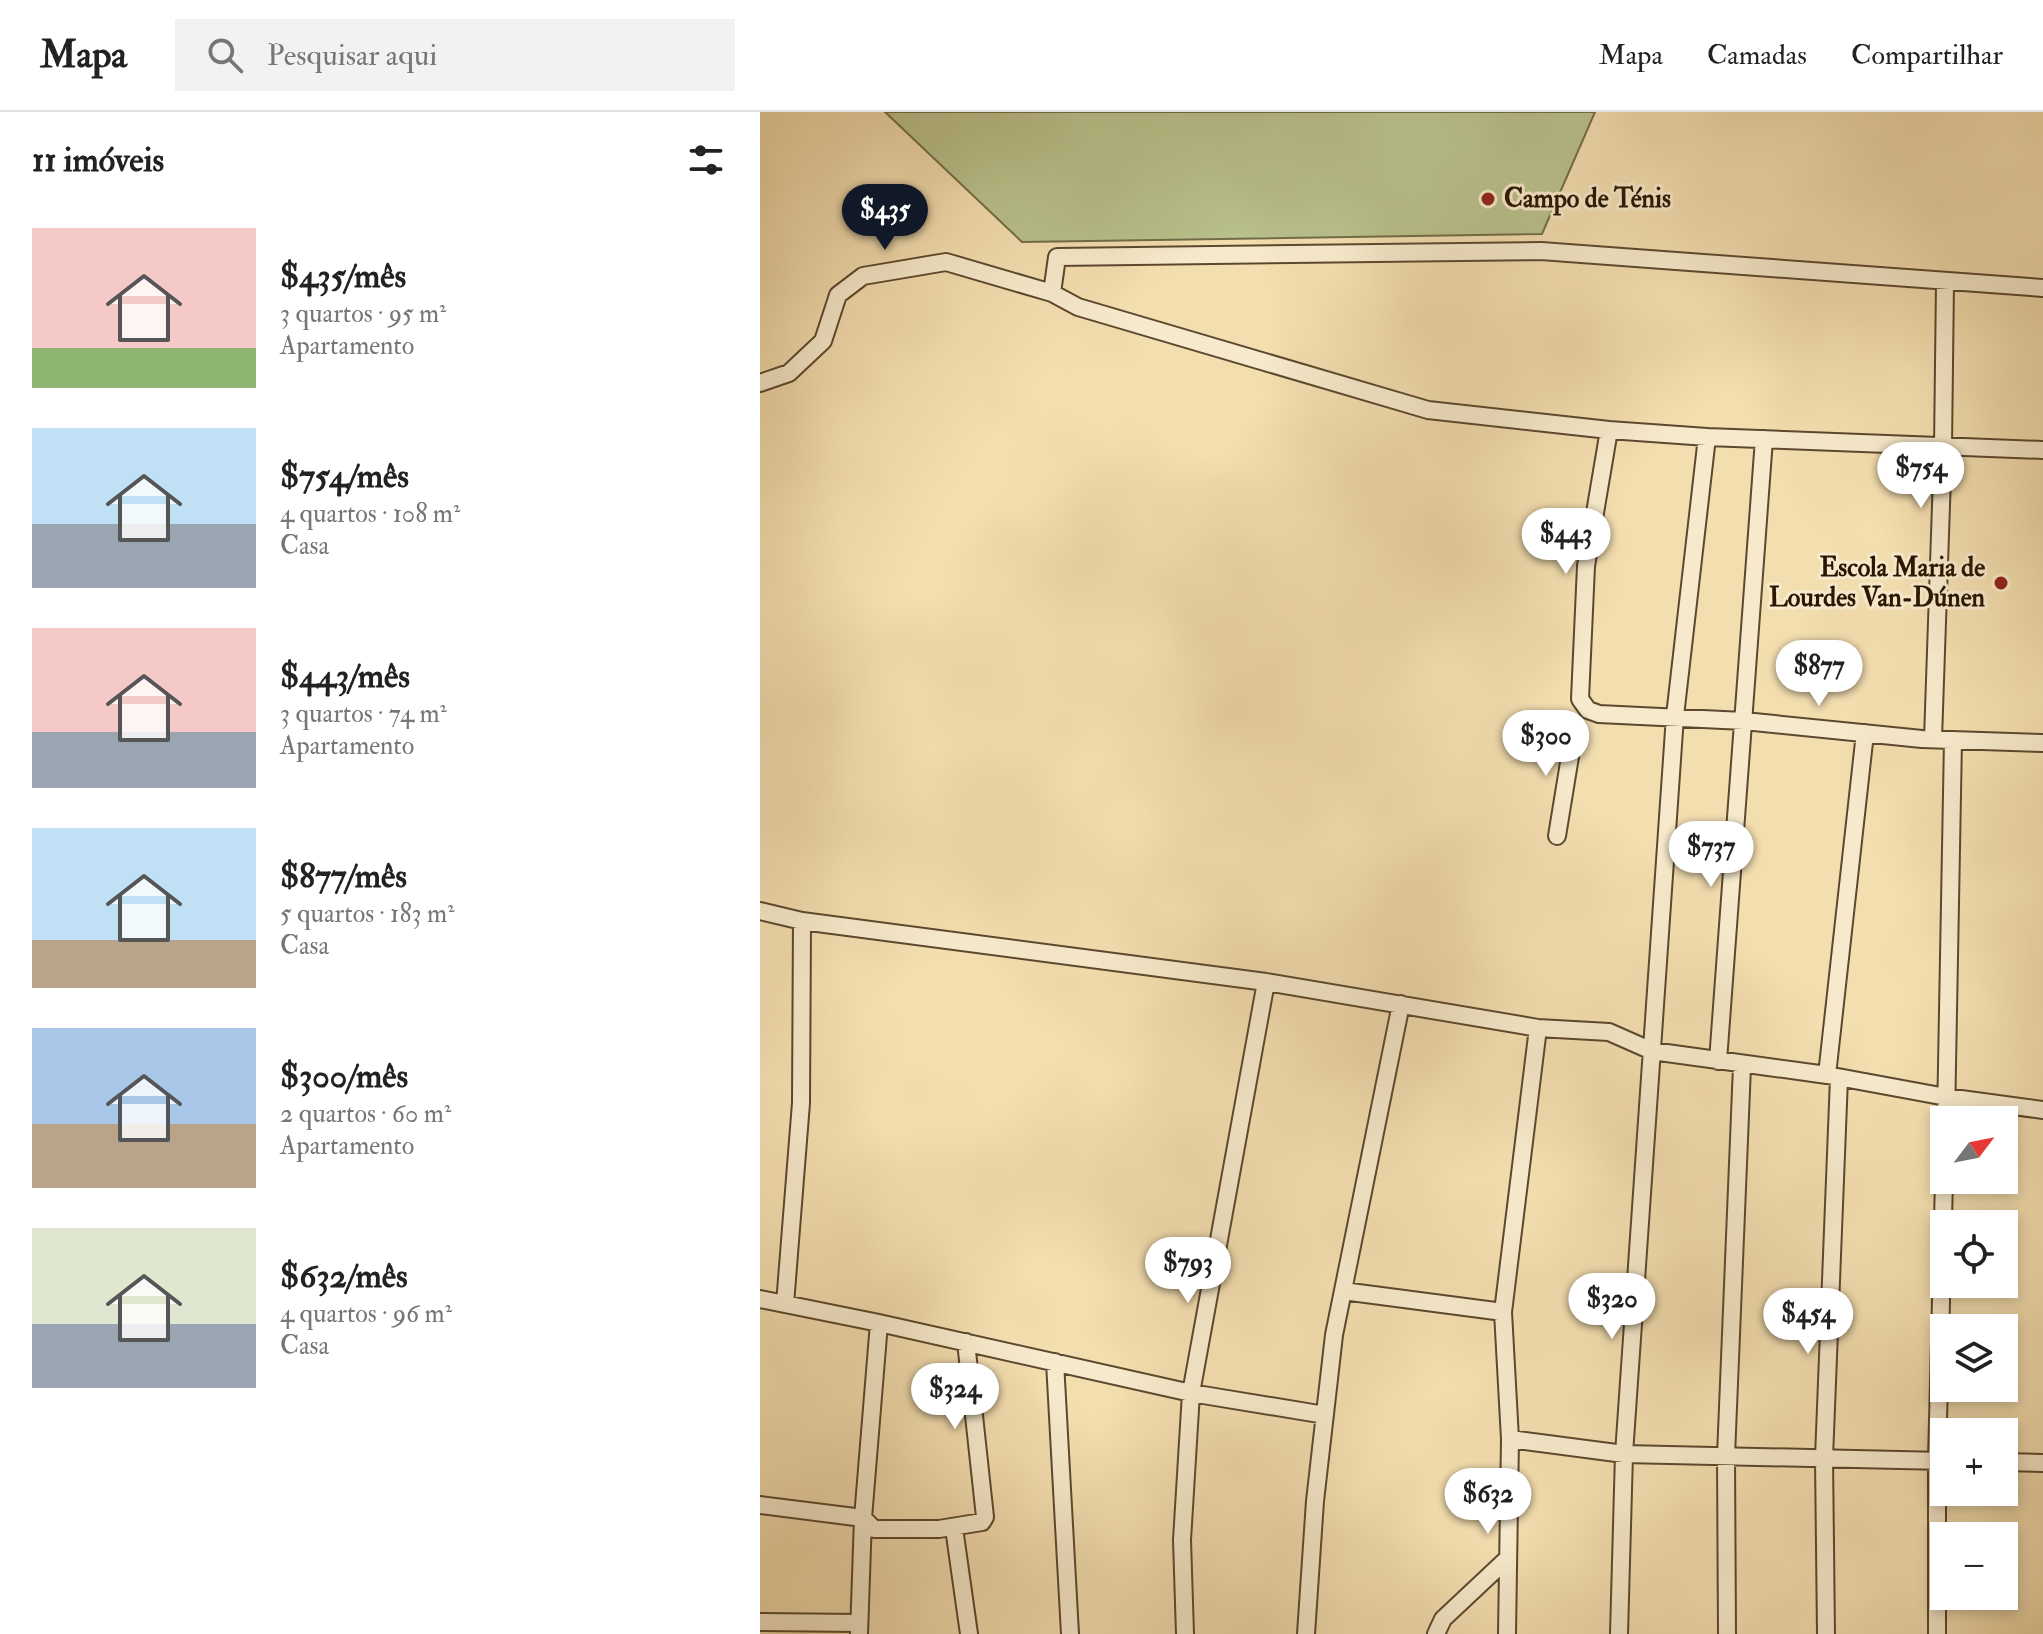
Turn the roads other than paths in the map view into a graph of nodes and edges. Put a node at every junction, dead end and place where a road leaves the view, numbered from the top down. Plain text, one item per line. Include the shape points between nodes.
1 (1945, 282) junction
2 (2043, 288) edge
3 (1052, 293) junction
4 (760, 383) edge
5 (1609, 430) junction
6 (1707, 437) junction
7 (1764, 439) junction
8 (1943, 447) junction
9 (2043, 450) edge
10 (1675, 716) junction
11 (1744, 721) junction
12 (1575, 726) dead end
13 (1865, 733) junction
14 (1933, 739) junction
15 (1953, 740) junction
16 (2043, 743) edge
17 (1557, 836) dead end
18 (760, 911) edge
19 (802, 921) junction
20 (1266, 982) junction
21 (1401, 1004) junction
22 (1538, 1028) junction
23 (1652, 1051) junction
24 (1718, 1061) junction
25 (1742, 1066) junction
26 (1833, 1077) junction
27 (1946, 1097) junction
28 (1946, 1106) edge
29 (2043, 1110) edge
30 (1944, 1194) edge
31 (1343, 1291) junction
32 (760, 1299) edge
33 (785, 1304) junction
34 (1503, 1312) junction
35 (879, 1323) junction
36 (966, 1342) junction
37 (1055, 1362) junction
38 (1191, 1393) junction
39 (1325, 1415) junction
40 (1941, 1418) edge
41 (1510, 1439) junction
42 (1624, 1454) junction
43 (1726, 1456) junction
44 (1824, 1458) junction
45 (1930, 1461) edge
46 (2018, 1462) edge
47 (2043, 1463) edge
48 (760, 1505) edge
49 (1939, 1506) edge
50 (863, 1518) junction
51 (954, 1528) junction
52 (1508, 1558) junction
53 (760, 1622) edge
54 (859, 1628) edge
55 (969, 1634) edge
56 (1070, 1634) edge
57 (1185, 1634) edge
58 (1306, 1634) edge
59 (1436, 1634) edge
60 (1507, 1634) edge
61 (1619, 1634) edge
62 (1727, 1634) edge
63 (1826, 1634) edge
64 (1937, 1634) edge

1 - 2 street
1 - 3 street via 1541,251 1057,257
1 - 8 street
3 - 4 street via 946,262 863,276 838,295 823,341 789,373
3 - 5 street via 1078,307 1428,410
5 - 6 street
5 - 10 street via 1586,566 1580,699 1599,714
6 - 7 street
6 - 10 street
7 - 8 street
7 - 11 street
8 - 9 street
8 - 14 street
10 - 11 street
10 - 23 street
11 - 13 street
11 - 24 street
12 - 17 street
13 - 14 street
13 - 26 street
14 - 15 street
15 - 16 street
15 - 27 street
18 - 19 street
19 - 20 street
19 - 33 street via 801,1103
20 - 21 street
20 - 38 street
21 - 22 street
21 - 31 street
22 - 23 street via 1609,1032
22 - 34 street
23 - 24 street
23 - 42 street
24 - 25 street
25 - 26 street
25 - 43 street
26 - 27 street
26 - 44 street
27 - 28 street
27 - 29 street
30 - 40 street
31 - 34 street
31 - 39 street
32 - 33 street
33 - 35 street
34 - 41 street
35 - 36 street
35 - 50 street
36 - 37 street
36 - 51 street via 985,1517 978,1524
37 - 38 street
37 - 56 street
38 - 39 street
38 - 57 street via 1182,1540
39 - 58 street
41 - 42 street
41 - 52 street
42 - 43 street
42 - 61 street
43 - 44 street
43 - 62 street
44 - 45 street
44 - 63 street
46 - 47 street
48 - 50 street
49 - 64 street
50 - 51 street via 874,1529
50 - 54 street
51 - 55 street
52 - 59 street via 1443,1619
52 - 60 street
53 - 54 street

